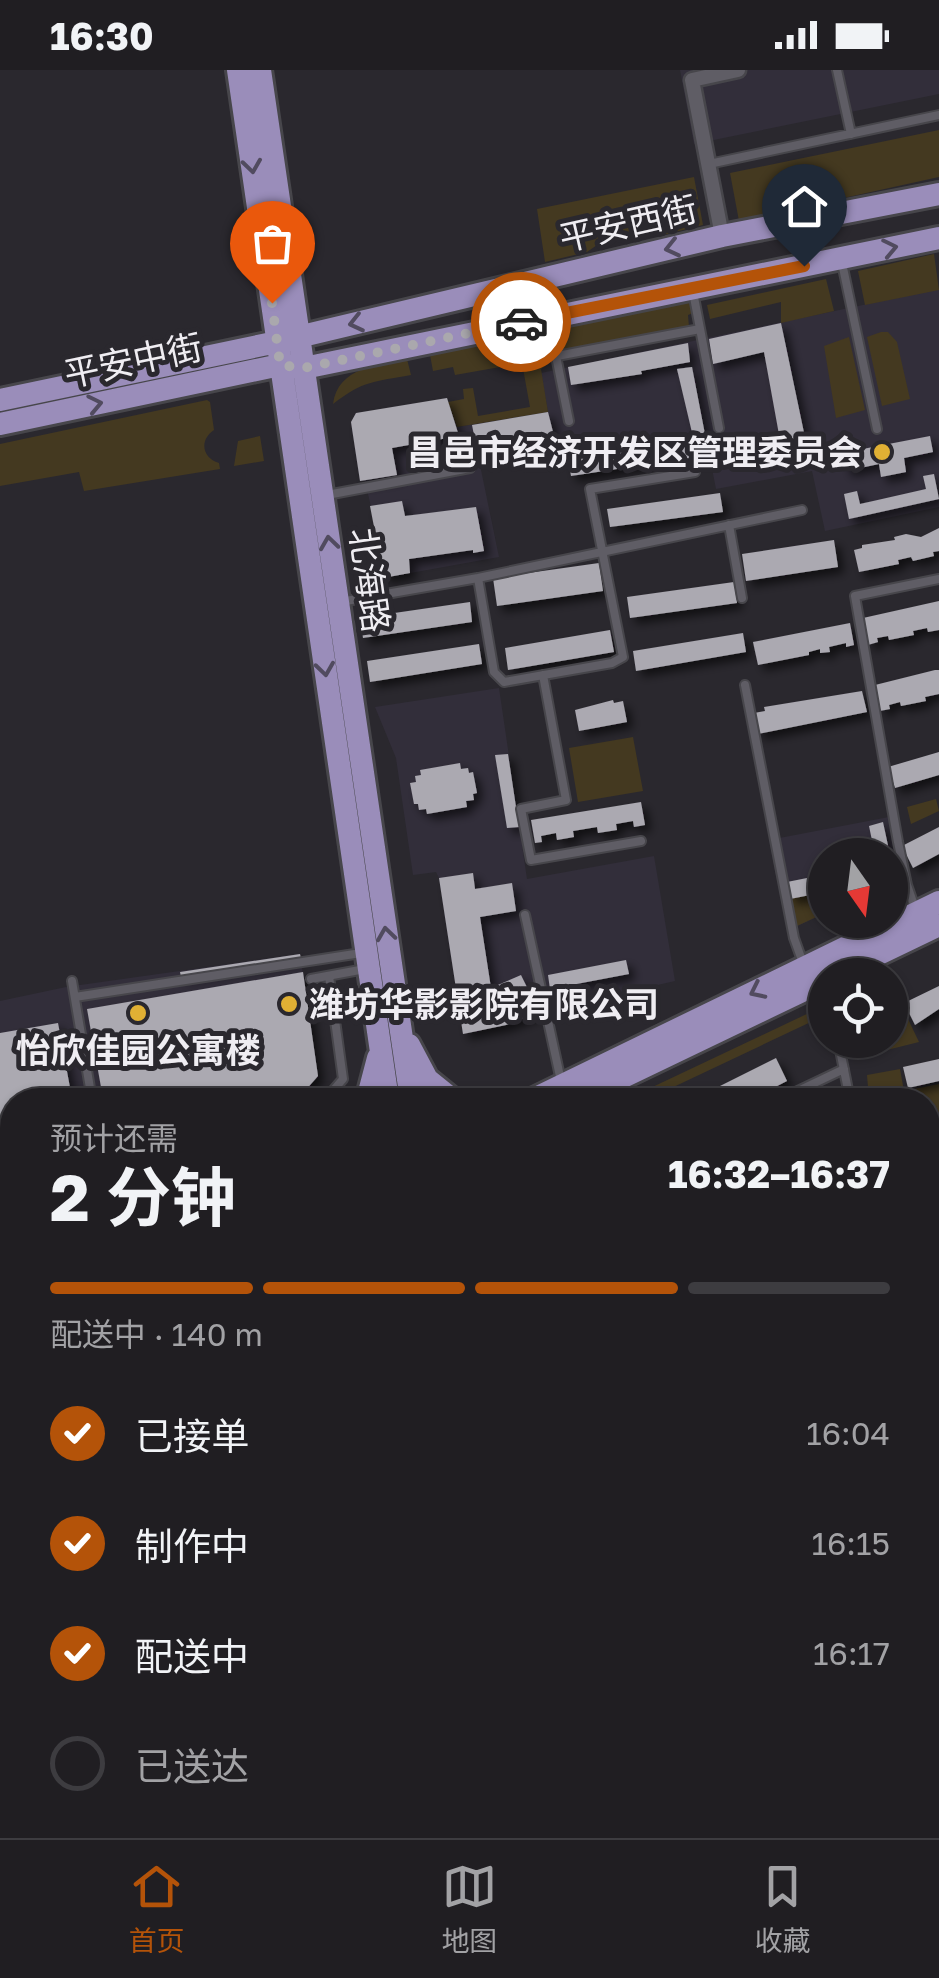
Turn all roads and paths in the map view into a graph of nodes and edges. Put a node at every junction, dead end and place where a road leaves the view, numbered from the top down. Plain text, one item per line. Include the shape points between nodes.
1 (238, 70) edge
2 (260, 70) edge
3 (738, 70) edge
4 (837, 70) edge
5 (939, 115) edge
6 (851, 134) junction
7 (709, 164) junction
8 (939, 194) edge
9 (722, 236) junction
10 (939, 238) edge
11 (841, 259) junction
12 (692, 288) junction
13 (549, 316) junction
14 (700, 329) junction
15 (290, 353) junction
16 (557, 356) junction
17 (0, 400) edge
18 (569, 421) dead end
19 (0, 424) edge
20 (719, 428) dead end
21 (876, 428) dead end
22 (470, 468) dead end
23 (695, 472) dead end
24 (322, 496) junction
25 (802, 510) dead end
26 (728, 525) junction
27 (602, 551) junction
28 (478, 578) junction
29 (939, 579) edge
30 (742, 598) dead end
31 (338, 602) junction
32 (543, 675) junction
33 (745, 685) dead end
34 (641, 841) dead end
35 (939, 902) edge
36 (917, 912) junction
37 (525, 914) dead end
38 (939, 925) edge
39 (849, 958) edge
40 (870, 958) edge
41 (367, 960) junction
42 (808, 960) edge
43 (329, 976) junction
44 (310, 979) dead end
45 (72, 981) dead end
46 (808, 983) edge
47 (74, 997) junction
48 (400, 1028) junction
49 (380, 1050) junction
50 (842, 1058) edge
51 (844, 1069) junction
52 (90, 1088) edge
53 (335, 1088) edge
54 (369, 1088) edge
55 (386, 1088) edge
56 (409, 1088) edge
57 (438, 1088) edge
58 (568, 1088) edge
59 (580, 1088) edge
60 (805, 1088) edge
61 (848, 1088) edge

1 -> 15 main road, 北海路
2 - 15 main road, 北海路
3 - 7 street via 692,80
4 - 6 lane
5 - 6 lane
6 - 7 lane
7 - 9 street
8 - 9 main road, 平安西街
9 -> 15 main road, 平安西街
11 -> 10 main road
11 - 12 main road
11 - 21 lane
12 - 13 main road
12 - 14 lane
13 - 15 main road
13 - 16 lane
14 - 16 lane
14 - 20 lane
15 - 17 main road, 平安中街
19 -> 15 main road, 平安中街
15 - 24 main road, 北海路
15 -> 41 main road, 北海路
16 - 18 lane
22 - 24 lane
23 - 27 lane via 590,489
31 -> 24 main road, 北海路
25 - 26 lane
26 - 27 lane
26 - 30 lane
27 - 28 lane
27 - 32 lane via 623,657
28 - 31 lane
28 - 32 lane via 494,672 504,682
29 - 36 lane via 854,596
48 -> 31 main road, 北海路
32 - 34 lane via 566,800 521,809 530,860
33 - 42 lane via 794,938
35 - 36 main road
36 - 39 main road
37 - 58 lane
38 - 40 main road
41 - 43 lane
41 - 47 lane
41 - 49 main road, 北海路
43 - 44 lane
43 - 53 lane via 342,1079
45 - 47 lane
46 - 59 main road
47 - 52 lane
48 - 56 main road, 北海路
48 - 57 main road
49 - 54 main road
49 - 55 main road, 北海路
50 - 51 lane
51 - 60 lane
51 - 61 lane

